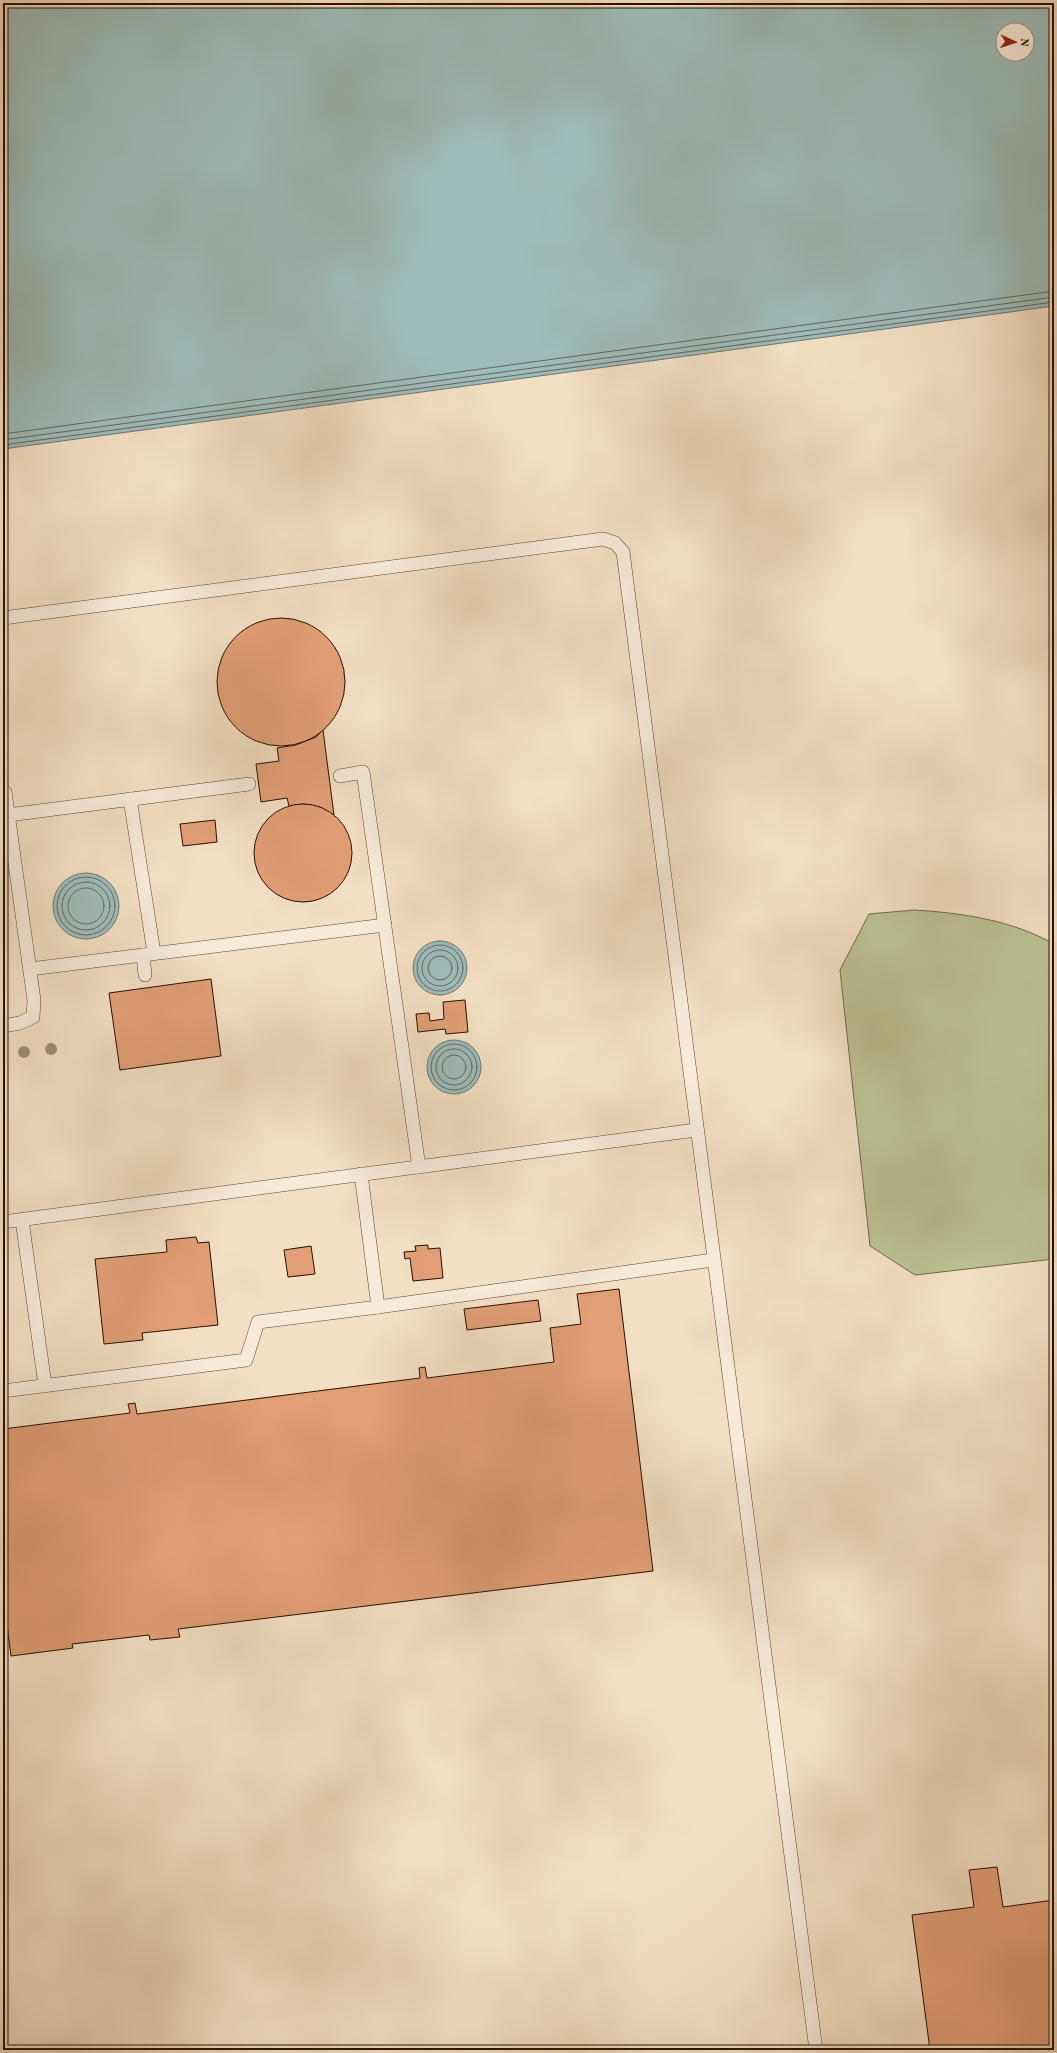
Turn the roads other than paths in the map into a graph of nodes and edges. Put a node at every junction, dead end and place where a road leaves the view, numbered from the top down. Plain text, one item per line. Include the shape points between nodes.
1 (3, 618) edge
2 (340, 776) dead end
3 (249, 784) dead end
4 (5, 792) dead end
5 (130, 799) junction
6 (8, 815) junction
7 (7, 836) edge
8 (385, 925) junction
9 (148, 954) junction
10 (30, 969) junction
11 (145, 975) dead end
12 (3, 1026) edge
13 (696, 1130) junction
14 (419, 1167) junction
15 (362, 1174) junction
16 (22, 1220) junction
17 (3, 1222) edge
18 (713, 1260) junction
19 (378, 1307) junction
20 (45, 1385) junction
21 (3, 1391) edge
22 (816, 2050) edge

1 - 13 lane via 603,539 615,543 623,552 625,566
2 - 8 lane via 363,772
3 - 5 lane
4 - 6 lane
5 - 6 lane
5 - 9 lane
6 - 7 lane
7 - 10 lane
8 - 9 lane
8 - 14 lane
9 - 10 lane
9 - 11 lane
10 - 12 lane via 34,1000 33,1017 20,1023
13 - 14 lane
13 - 18 lane
14 - 15 lane
15 - 16 lane
15 - 19 lane
16 - 17 lane
16 - 20 lane
18 - 19 lane
18 - 22 lane
19 - 20 lane via 258,1322 246,1360
20 - 21 lane

